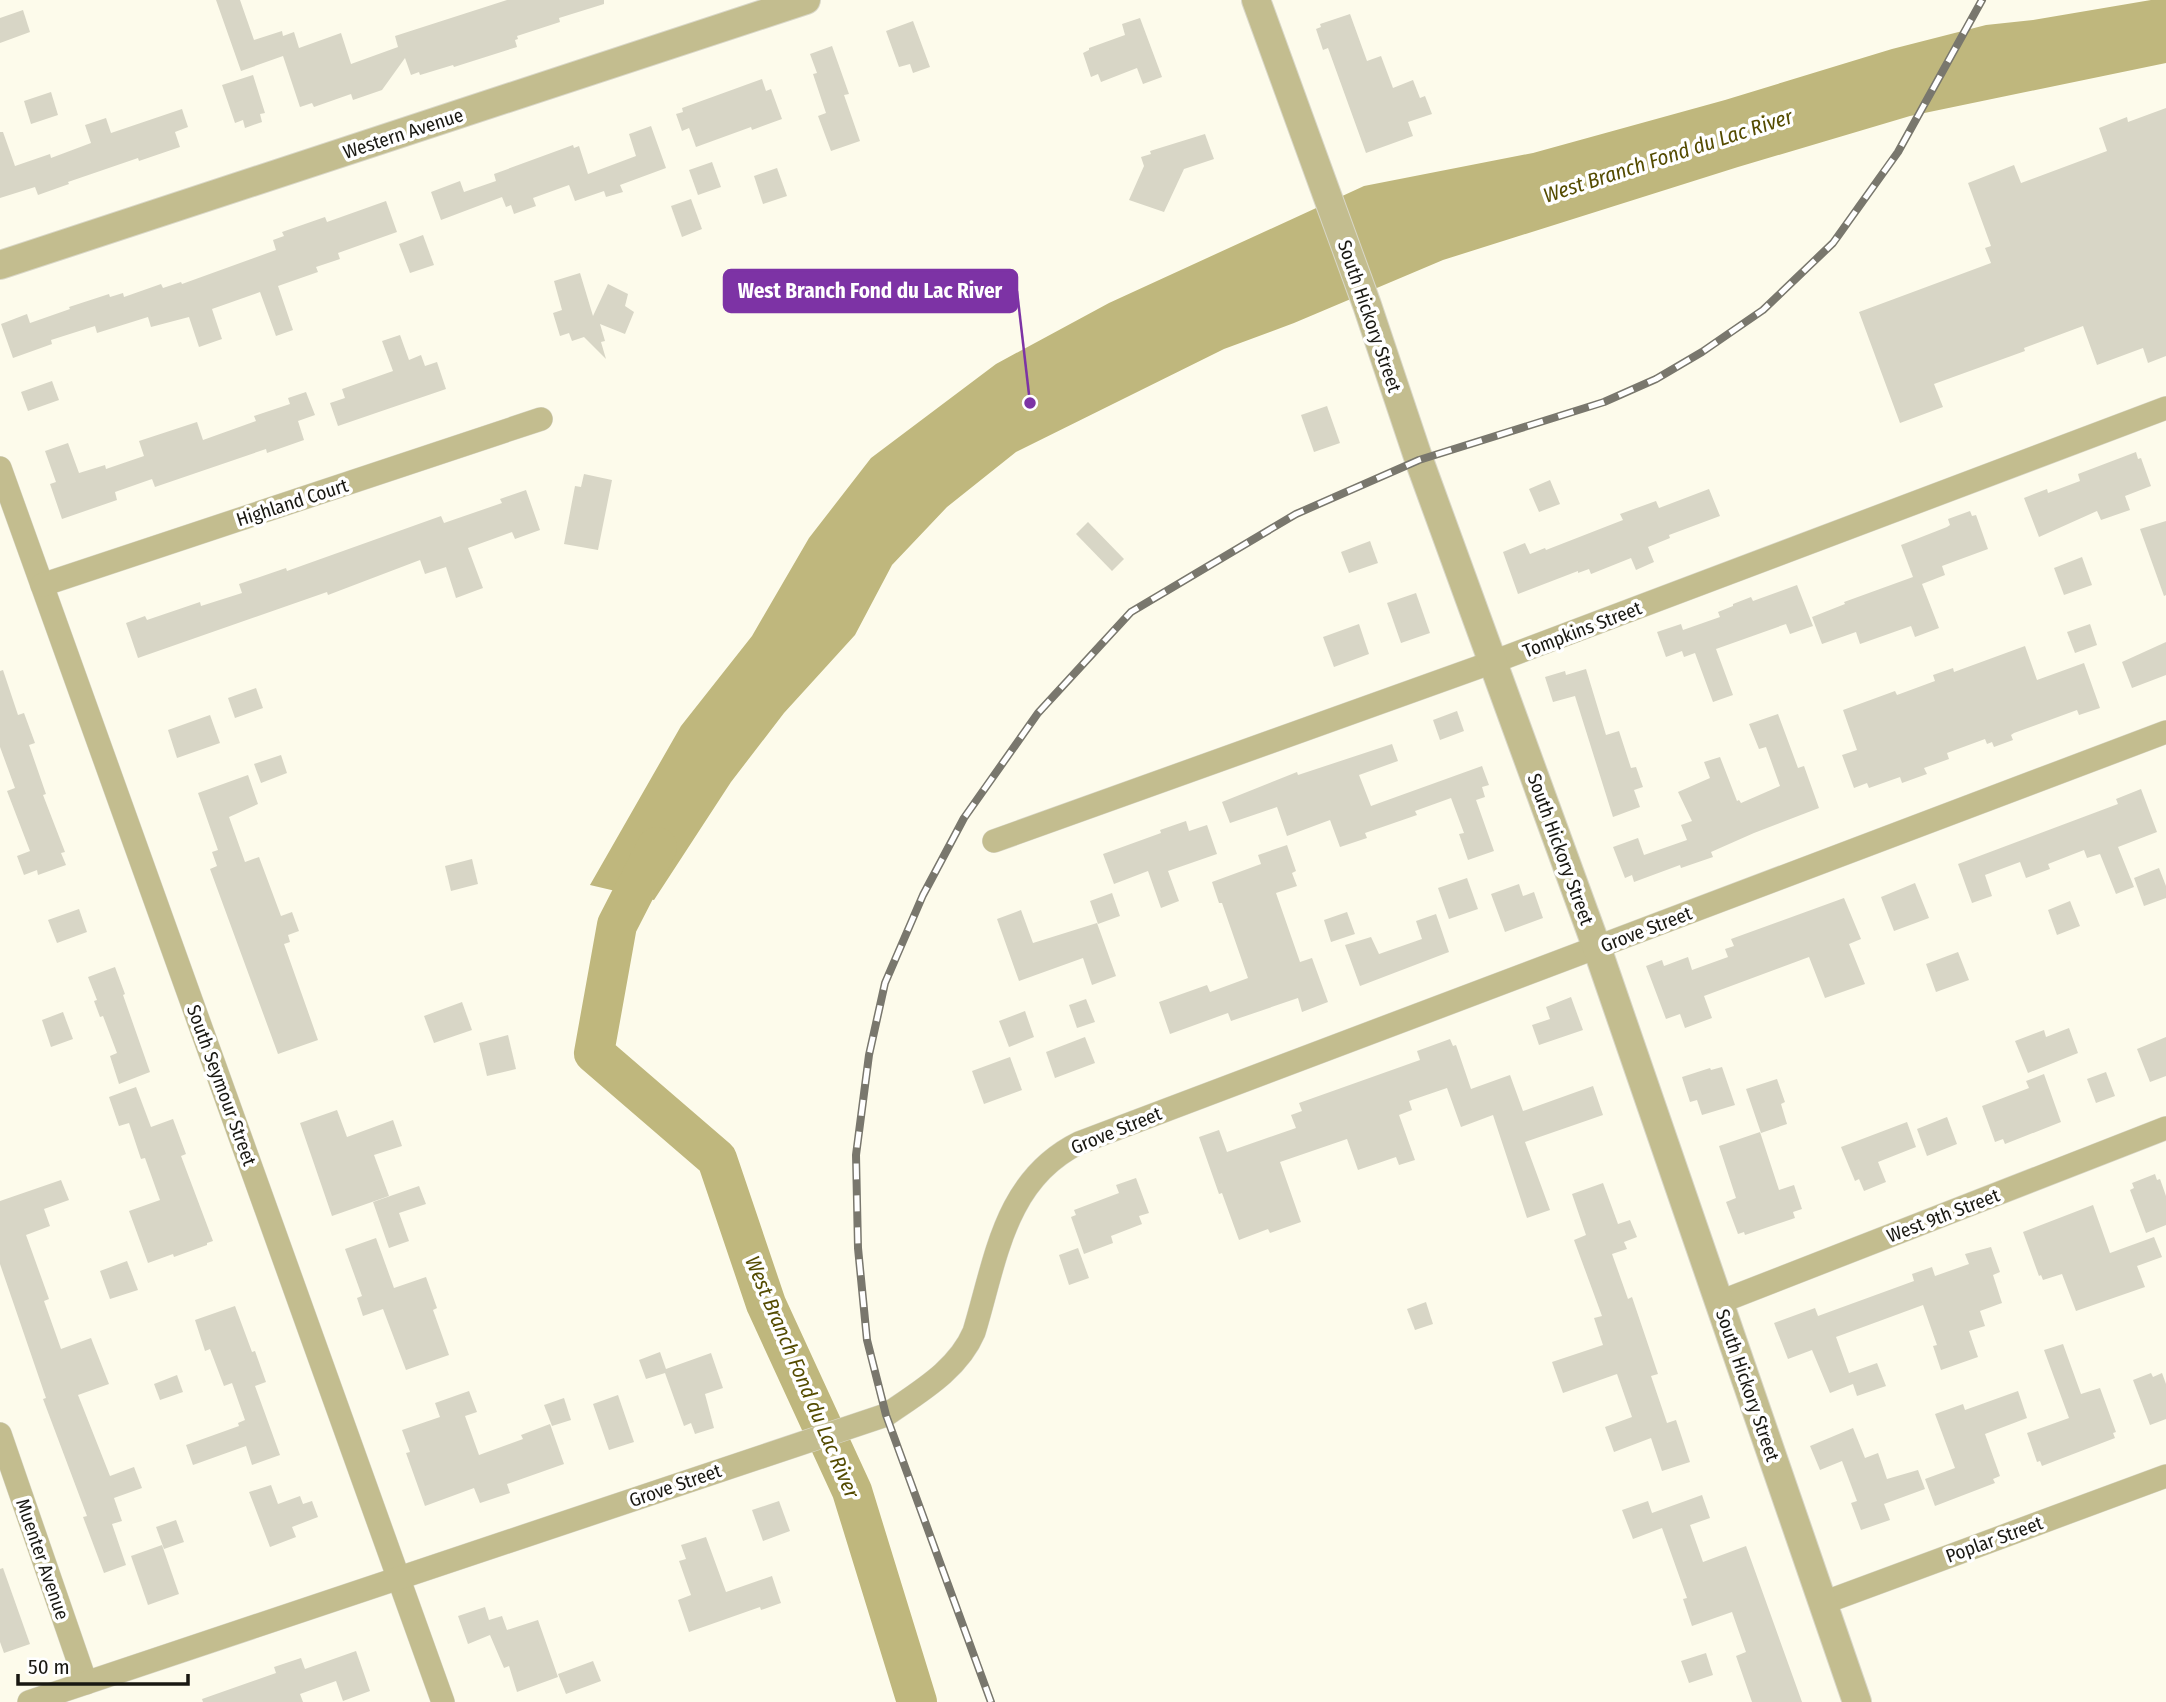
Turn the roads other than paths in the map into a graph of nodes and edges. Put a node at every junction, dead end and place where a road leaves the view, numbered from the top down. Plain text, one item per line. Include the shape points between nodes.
1 (806, 0) edge
2 (1256, 0) edge
3 (0, 265) edge
4 (2166, 408) edge
5 (541, 419) dead end
6 (0, 470) edge
7 (42, 585) junction
8 (1493, 662) junction
9 (2166, 732) edge
10 (994, 841) dead end
11 (1597, 948) junction
12 (2166, 1128) edge
13 (1720, 1302) junction
14 (0, 1434) edge
15 (2166, 1476) edge
16 (400, 1578) junction
17 (1823, 1603) junction
18 (86, 1684) junction
19 (29, 1702) edge
20 (443, 1702) edge
21 (1857, 1702) edge

1 - 3 street, Western Avenue
2 - 8 street, South Hickory Street
4 - 8 street, Tompkins Street
5 - 7 street, Highland Court
6 - 7 street, South Seymour Street
7 - 16 street, South Seymour Street
8 - 10 street, Tompkins Street
8 - 11 street, South Hickory Street
9 - 11 street, Grove Street
11 - 13 street, South Hickory Street
11 - 16 street, Grove Street via 1060,1152 1031,1180 1005,1223 974,1332 959,1357 886,1415
12 - 13 street, West 9th Street
13 - 17 street, South Hickory Street
14 - 18 street, Muenter Avenue
15 - 17 street, Poplar Street
16 - 18 street, Grove Street
16 - 20 street, South Seymour Street
17 - 21 street, South Hickory Street
18 - 19 street, Grove Street

